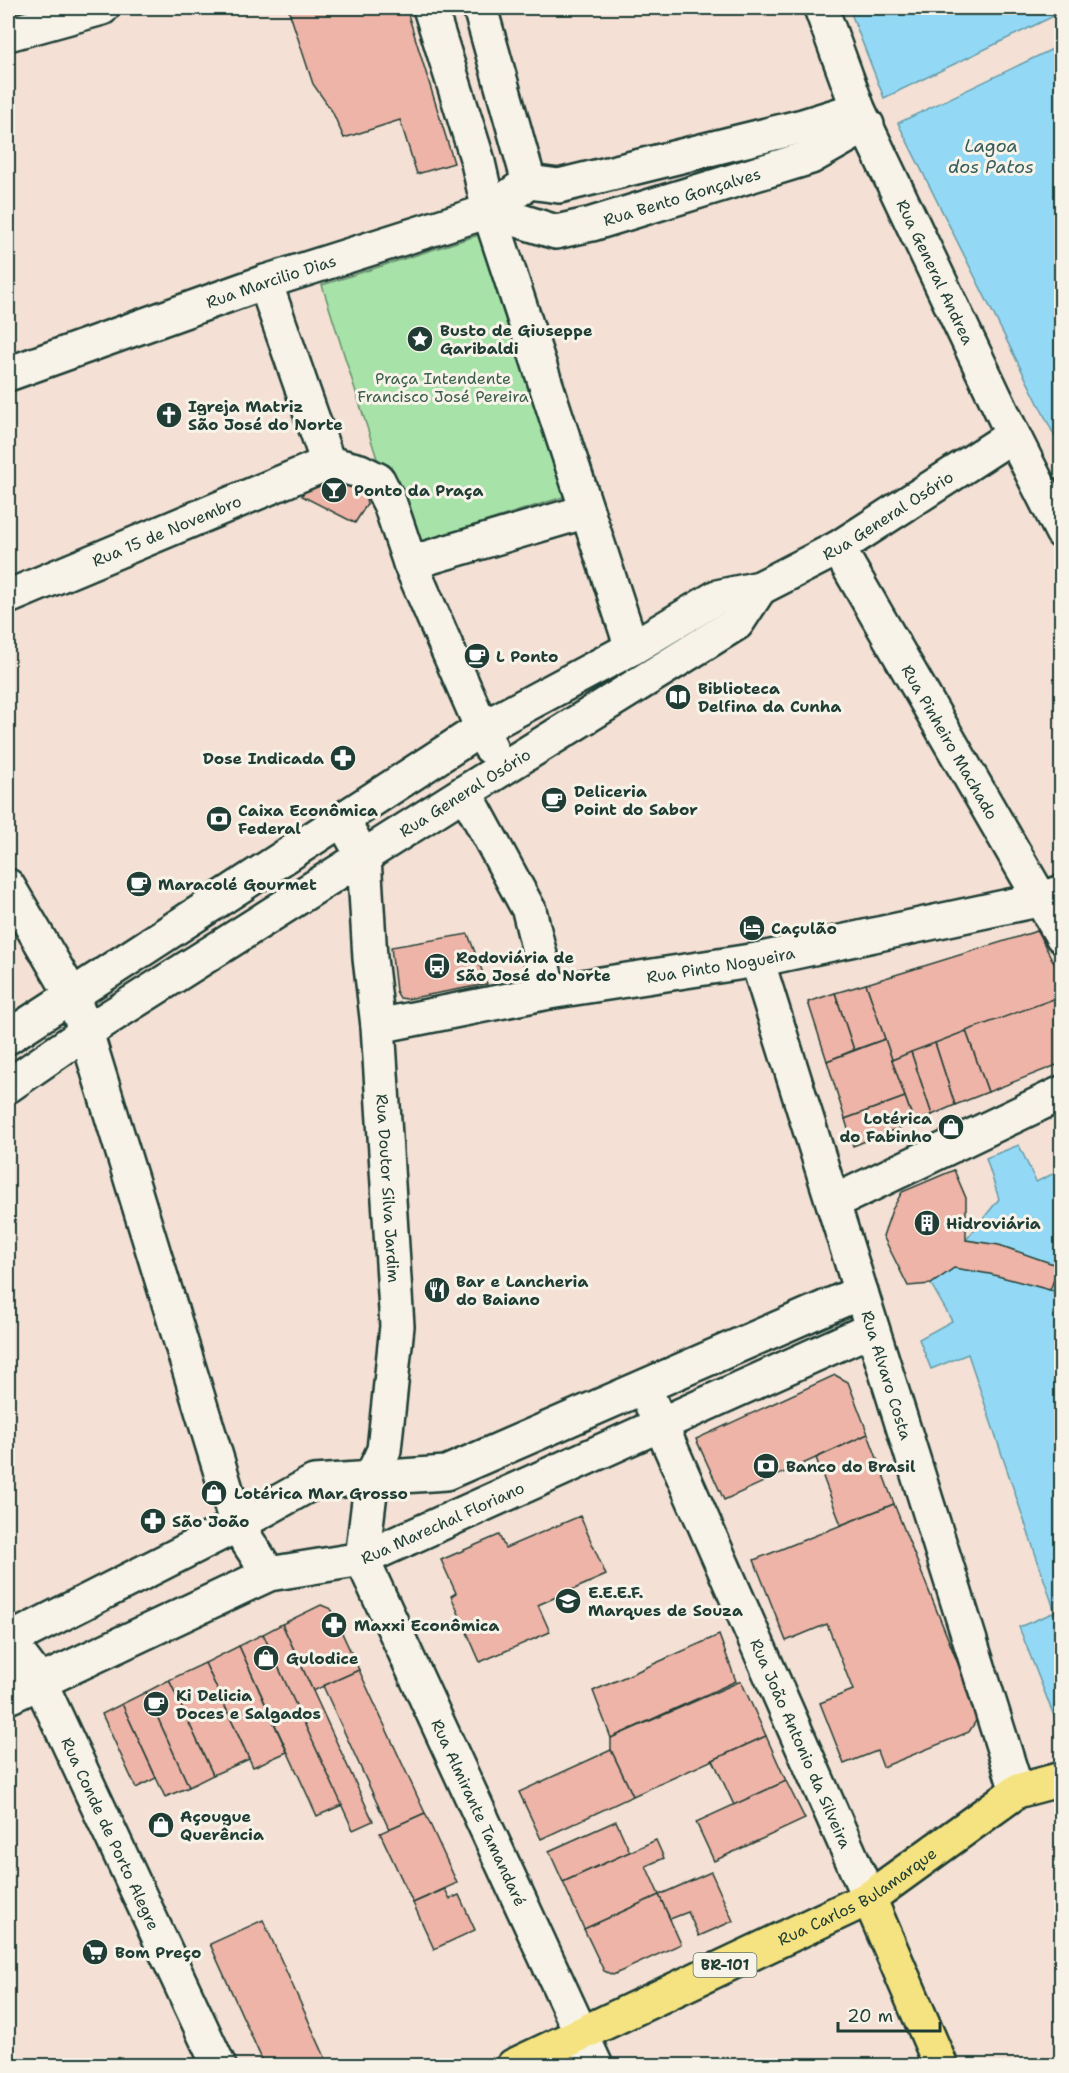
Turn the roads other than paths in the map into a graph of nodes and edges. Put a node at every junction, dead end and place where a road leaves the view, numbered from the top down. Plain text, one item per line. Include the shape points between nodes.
1 (102, 8) edge
2 (430, 8) edge
3 (480, 8) edge
4 (821, 8) edge
5 (8, 34) edge
6 (863, 117) junction
7 (529, 182) junction
8 (489, 211) junction
9 (266, 282) junction
10 (8, 374) edge
11 (1012, 435) junction
12 (328, 463) junction
13 (586, 511) junction
14 (1062, 532) edge
15 (838, 548) junction
16 (410, 563) junction
17 (760, 588) junction
18 (8, 597) edge
19 (632, 648) junction
20 (481, 729) junction
21 (501, 770) junction
22 (465, 792) junction
23 (342, 819) junction
24 (364, 858) junction
25 (8, 886) edge
26 (1052, 896) edge
27 (1062, 936) edge
28 (757, 960) junction
29 (549, 992) junction
30 (72, 995) junction
31 (378, 1026) junction
32 (86, 1032) junction
33 (8, 1037) edge
34 (8, 1086) edge
35 (1062, 1093) edge
36 (834, 1202) junction
37 (861, 1292) junction
38 (872, 1329) junction
39 (643, 1388) junction
40 (661, 1423) junction
41 (372, 1476) junction
42 (237, 1524) junction
43 (362, 1559) junction
44 (269, 1574) junction
45 (8, 1641) edge
46 (40, 1682) junction
47 (8, 1697) edge
48 (1062, 1779) edge
49 (1017, 1791) junction
50 (869, 1898) junction
51 (581, 2032) junction
52 (219, 2066) edge
53 (513, 2066) edge
54 (596, 2066) edge
55 (941, 2066) edge

1 - 5 street
2 - 8 street via 477,158
3 - 7 street
4 - 6 street, Rua General Andrea
6 - 7 street via 803,126 559,186
6 - 8 street, Rua Bento Gonçalves via 811,157 592,225 556,232
6 - 11 street, Rua General Andrea
7 - 8 street, Rua Marcilio Dias
8 - 9 street, Rua Marcilio Dias
8 - 13 street
9 - 10 street, Rua Marcilio Dias
9 - 12 street
11 - 14 street, Rua General Andrea
11 - 15 street, Rua General Osório
12 - 16 street via 378,480
12 - 18 street, Rua 15 de Novembro
13 - 16 street
13 - 19 street
15 - 17 street, Rua General Osório
15 - 26 street, Rua Pinheiro Machado
16 - 20 street
17 - 19 street, Rua General Osório via 717,597
17 - 21 street, Rua General Osório via 737,623
19 - 20 street, Rua General Osório
20 - 21 street
20 - 23 street, Rua General Osório
21 - 22 street, Rua General Osório
22 - 24 street, Rua General Osório
22 - 29 street via 529,910
23 - 24 street, Rua Doutor Silva Jardim
23 - 30 street, Rua General Osório
24 - 31 street, Rua Doutor Silva Jardim
24 - 32 street, Rua General Osório
25 - 30 street
26 - 27 street, Rua Pinheiro Machado
26 - 28 street, Rua Pinto Nogueira
28 - 29 street, Rua Pinto Nogueira
28 - 36 street, Rua Alvaro Costa
29 - 31 street, Rua Pinto Nogueira
30 - 32 street
30 - 33 street, Rua General Osório
31 - 41 street, Rua Doutor Silva Jardim via 397,1326 384,1450
32 - 34 street, Rua General Osório
32 - 42 street
35 - 36 street
36 - 37 street, Rua Alvaro Costa
37 - 38 street, Rua Alvaro Costa
37 - 39 street
38 - 40 street, Rua Marechal Floriano
38 - 49 street, Rua Alvaro Costa
39 - 40 street, Rua João Antonio da Silveira
39 - 41 street via 446,1473
40 - 43 street, Rua Marechal Floriano
40 - 50 street, Rua João Antonio da Silveira
41 - 42 street via 314,1482
41 - 43 street, Rua Doutor Silva Jardim
42 - 44 street
42 - 45 street
43 - 44 street, Rua Marechal Floriano
43 - 51 street, Rua Almirante Tamandaré
44 - 46 street, Rua Marechal Floriano
45 - 46 street, Rua Conde de Porto Alegre
46 - 47 street, Rua Marechal Floriano
46 - 52 street, Rua Conde de Porto Alegre
48 - 49 main road, Rua Carlos Bulamarque / BR-101
49 - 50 main road, Rua Carlos Bulamarque / BR-101
50 - 51 main road, Rua Carlos Bulamarque / BR-101
50 - 55 main road, Rua João Antonio da Silveira
51 - 53 main road, Rua Carlos Bulamarque / BR-101
51 - 54 street, Rua Almirante Tamandaré

